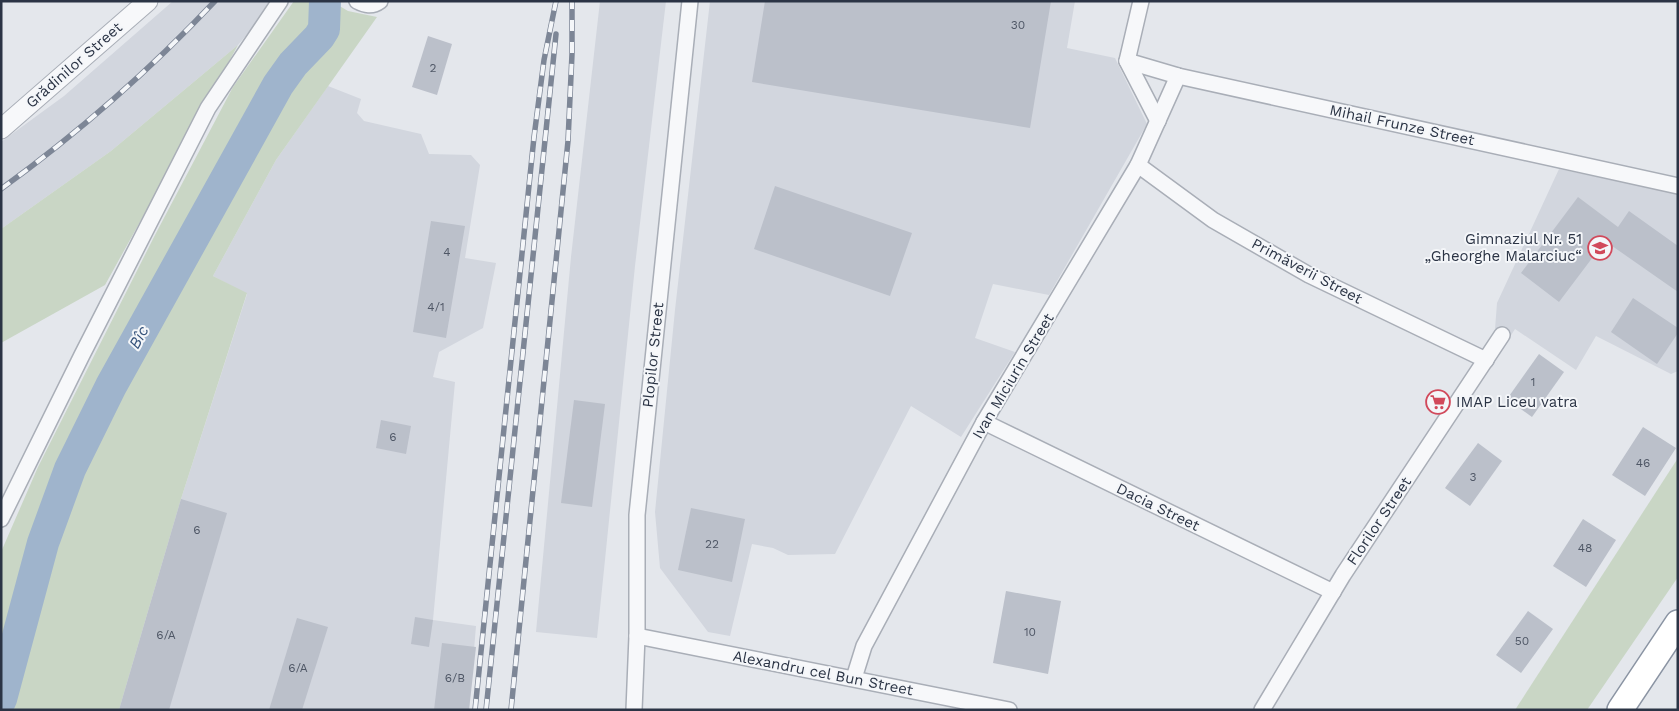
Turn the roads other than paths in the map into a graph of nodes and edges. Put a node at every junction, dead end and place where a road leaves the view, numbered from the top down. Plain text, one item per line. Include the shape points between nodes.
1 (148, 1) edge
2 (280, 1) edge
3 (380, 1) edge
4 (690, 1) edge
5 (1141, 1) edge
6 (361, 3) edge
7 (1128, 61) junction
8 (1178, 76) junction
9 (1158, 120) junction
10 (1, 130) edge
11 (1138, 165) junction
12 (1678, 186) edge
13 (1502, 335) dead end
14 (1486, 360) junction
15 (984, 422) junction
16 (1, 519) edge
17 (1333, 592) junction
18 (1678, 623) edge
19 (637, 636) junction
20 (854, 678) junction
21 (634, 710) edge
22 (1009, 710) edge
23 (1262, 710) edge
24 (1620, 710) edge

1 - 10 street, Grădinilor Street
2 - 16 street via 208,108
3 - 6 street via 376,4
4 - 19 street, Plopilor Street via 637,515
5 - 7 street
7 - 8 street, Mihail Frunze Street
7 - 9 street
8 - 9 street, Ivan Miciurin Street
8 - 12 street, Mihail Frunze Street
9 - 11 street, Ivan Miciurin Street
11 - 14 street, Primăverii Street via 1213,220 1309,275
11 - 15 street, Ivan Miciurin Street
13 - 14 street, Florilor Street
14 - 17 street, Florilor Street
15 - 17 street, Dacia Street
15 - 20 street, Ivan Miciurin Street via 864,646
17 - 23 street, Florilor Street
18 - 24 highway
19 - 20 street, Alexandru cel Bun Street
19 - 21 street, Plopilor Street
20 - 22 street, Alexandru cel Bun Street

